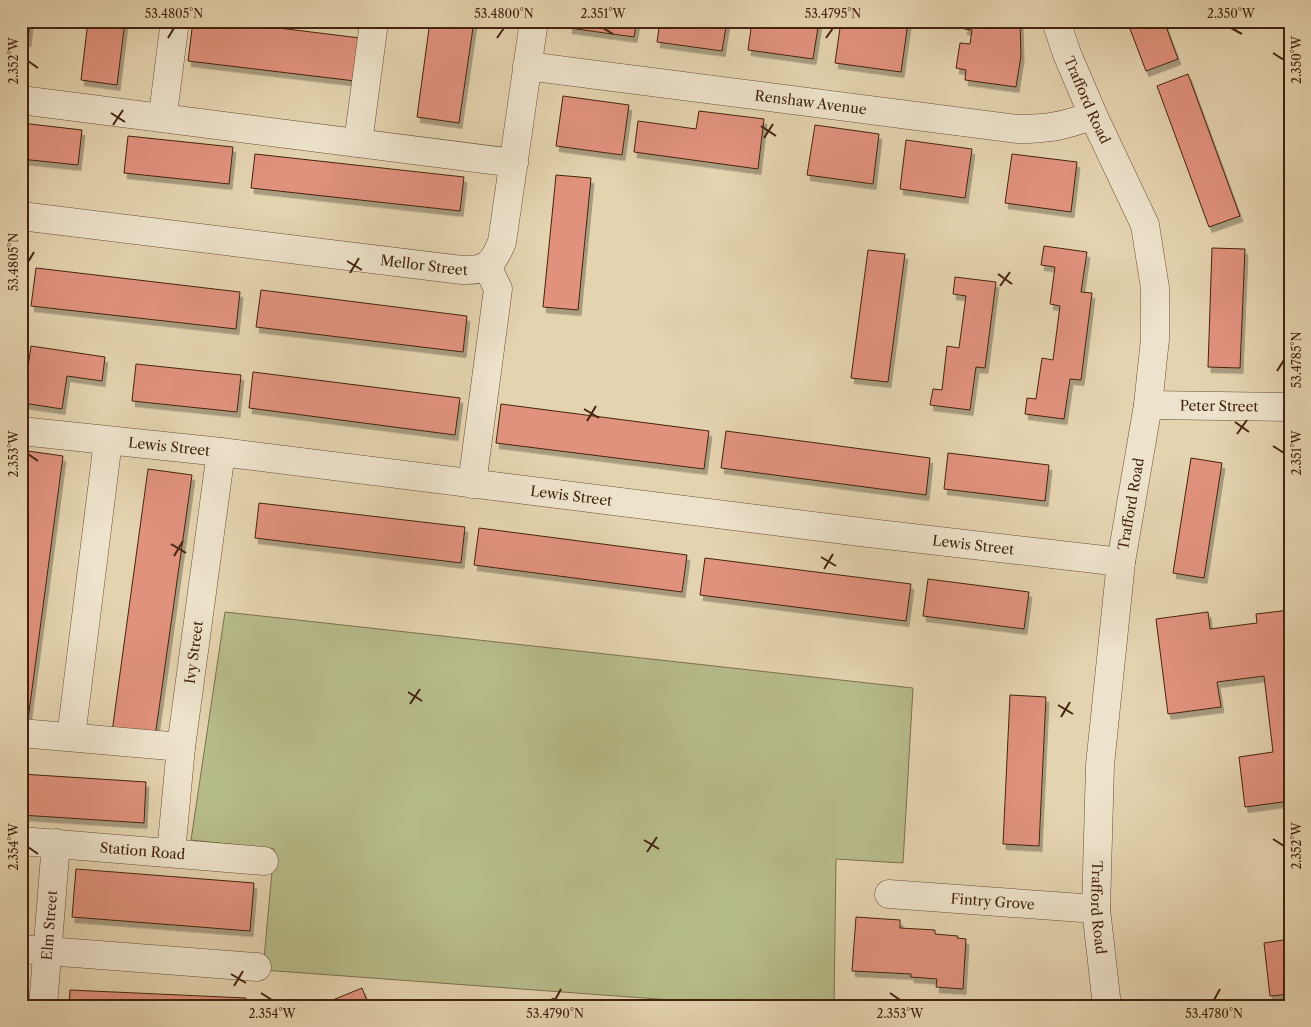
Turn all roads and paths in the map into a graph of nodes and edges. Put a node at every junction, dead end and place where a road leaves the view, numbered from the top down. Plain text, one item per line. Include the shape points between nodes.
1 (175, 21) edge
2 (373, 21) edge
3 (534, 21) edge
4 (1056, 21) edge
5 (527, 66) junction
6 (21, 100) edge
7 (164, 106) dead end
8 (1093, 115) junction
9 (358, 143) junction
10 (514, 163) junction
11 (21, 216) edge
12 (487, 266) junction
13 (1148, 405) junction
14 (1290, 407) edge
15 (21, 431) edge
16 (108, 440) junction
17 (221, 452) junction
18 (472, 484) junction
19 (1121, 562) junction
20 (21, 734) edge
21 (71, 737) junction
22 (182, 748) junction
23 (21, 841) edge
24 (56, 843) junction
25 (171, 853) junction
26 (264, 860) dead end
27 (889, 894) dead end
28 (1096, 909) junction
29 (34, 950) edge
30 (257, 966) dead end
31 (43, 1006) edge
32 (1107, 1006) edge

1 - 7 street
2 - 9 street
3 - 5 street, Mellor Street
4 - 8 street, Trafford Road
5 - 8 street, Renshaw Avenue via 1018,129 1047,129
5 - 10 street, Mellor Street
6 - 9 street
8 - 13 street, Trafford Road via 1145,225 1155,288 1155,339
9 - 10 street
10 - 12 street, Mellor Street via 502,242
11 - 12 street, Mellor Street via 462,270
12 - 18 street via 498,289
13 - 14 street, Peter Street
13 - 19 street, Trafford Road
15 - 16 street, Lewis Street
16 - 17 street, Lewis Street
16 - 21 street
17 - 18 street, Lewis Street
17 - 22 street, Ivy Street
18 - 19 street, Lewis Street
19 - 28 street, Trafford Road via 1100,765
20 - 21 street
21 - 22 street
22 - 25 street, Ivy Street
23 - 24 street, Station Road
24 - 25 street, Station Road
24 - 29 street, Elm Street
25 - 26 street, Station Road
27 - 28 street, Fintry Grove
28 - 32 street, Trafford Road
29 - 30 street
29 - 31 street, Elm Street

